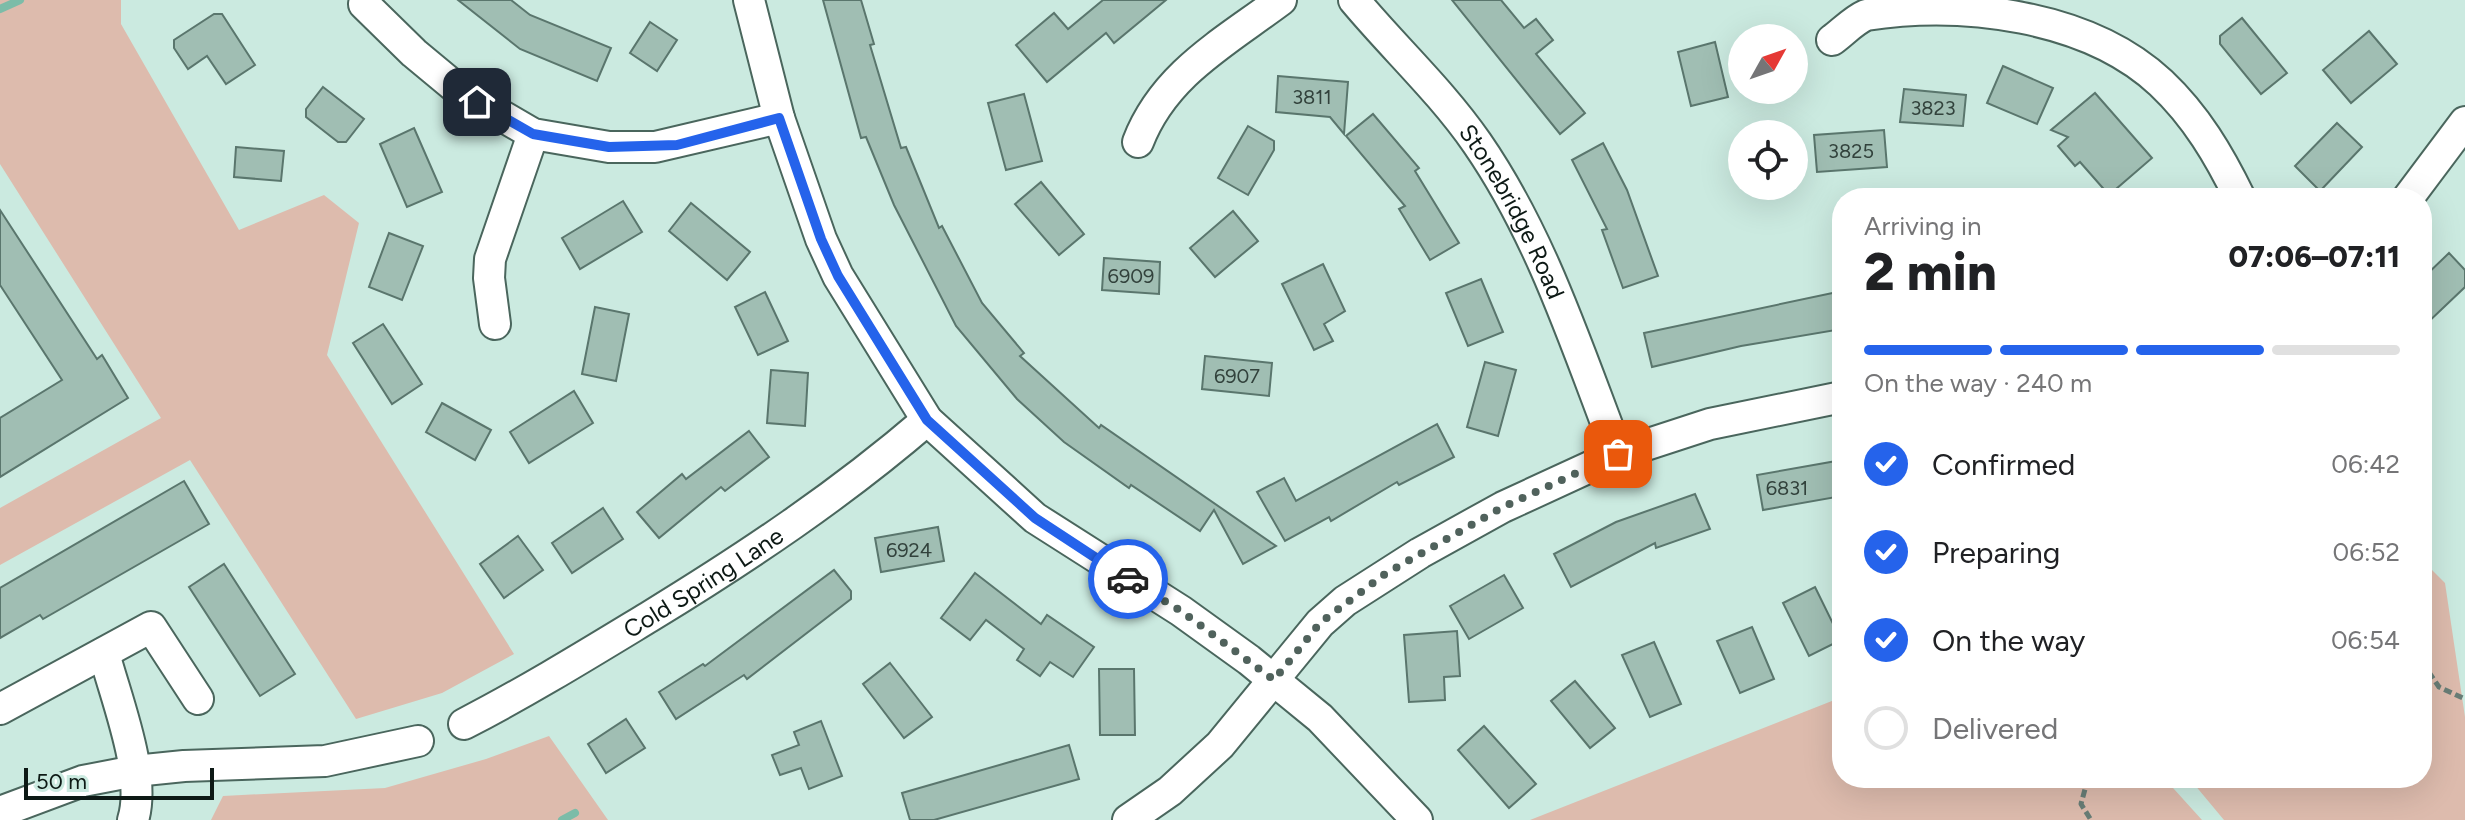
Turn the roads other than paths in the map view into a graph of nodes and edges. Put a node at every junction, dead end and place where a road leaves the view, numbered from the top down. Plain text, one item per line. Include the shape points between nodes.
1 (749, 0) edge
2 (1281, 0) edge
3 (1354, 0) edge
4 (364, 4) dead end
5 (1832, 40) dead end
6 (779, 118) junction
7 (2465, 122) edge
8 (533, 134) junction
9 (1138, 142) dead end
10 (2235, 188) edge
11 (2416, 188) edge
12 (495, 324) dead end
13 (1832, 399) edge
14 (927, 420) junction
15 (1618, 454) junction
16 (104, 653) junction
17 (1274, 680) junction
18 (198, 699) dead end
19 (0, 709) edge
20 (464, 724) dead end
21 (418, 741) dead end
22 (135, 771) junction
23 (0, 812) edge
24 (133, 820) edge
25 (1128, 820) edge
26 (1417, 820) edge

1 - 6 street
2 - 9 street via 1171,84 1150,112
3 - 15 street, Stonebridge Road via 1446,103 1499,177 1545,266
4 - 8 street via 461,92
5 - 10 street via 1863,16 1893,5 1971,0 2035,10 2117,49 2161,84 2207,136
6 - 8 street via 655,147 609,147
6 - 14 street via 838,276
7 - 11 street
8 - 12 street via 490,259
13 - 15 street via 1710,424
14 - 17 street via 1035,518 1181,611
14 - 20 street, Cold Spring Lane via 768,544 529,691
15 - 17 street via 1503,507 1385,574 1320,623
16 - 18 street via 151,627
16 - 19 street
16 - 22 street
17 - 25 street via 1194,771
17 - 26 street via 1320,718
21 - 22 street via 325,761
22 - 23 street via 83,781
22 - 24 street via 138,804

